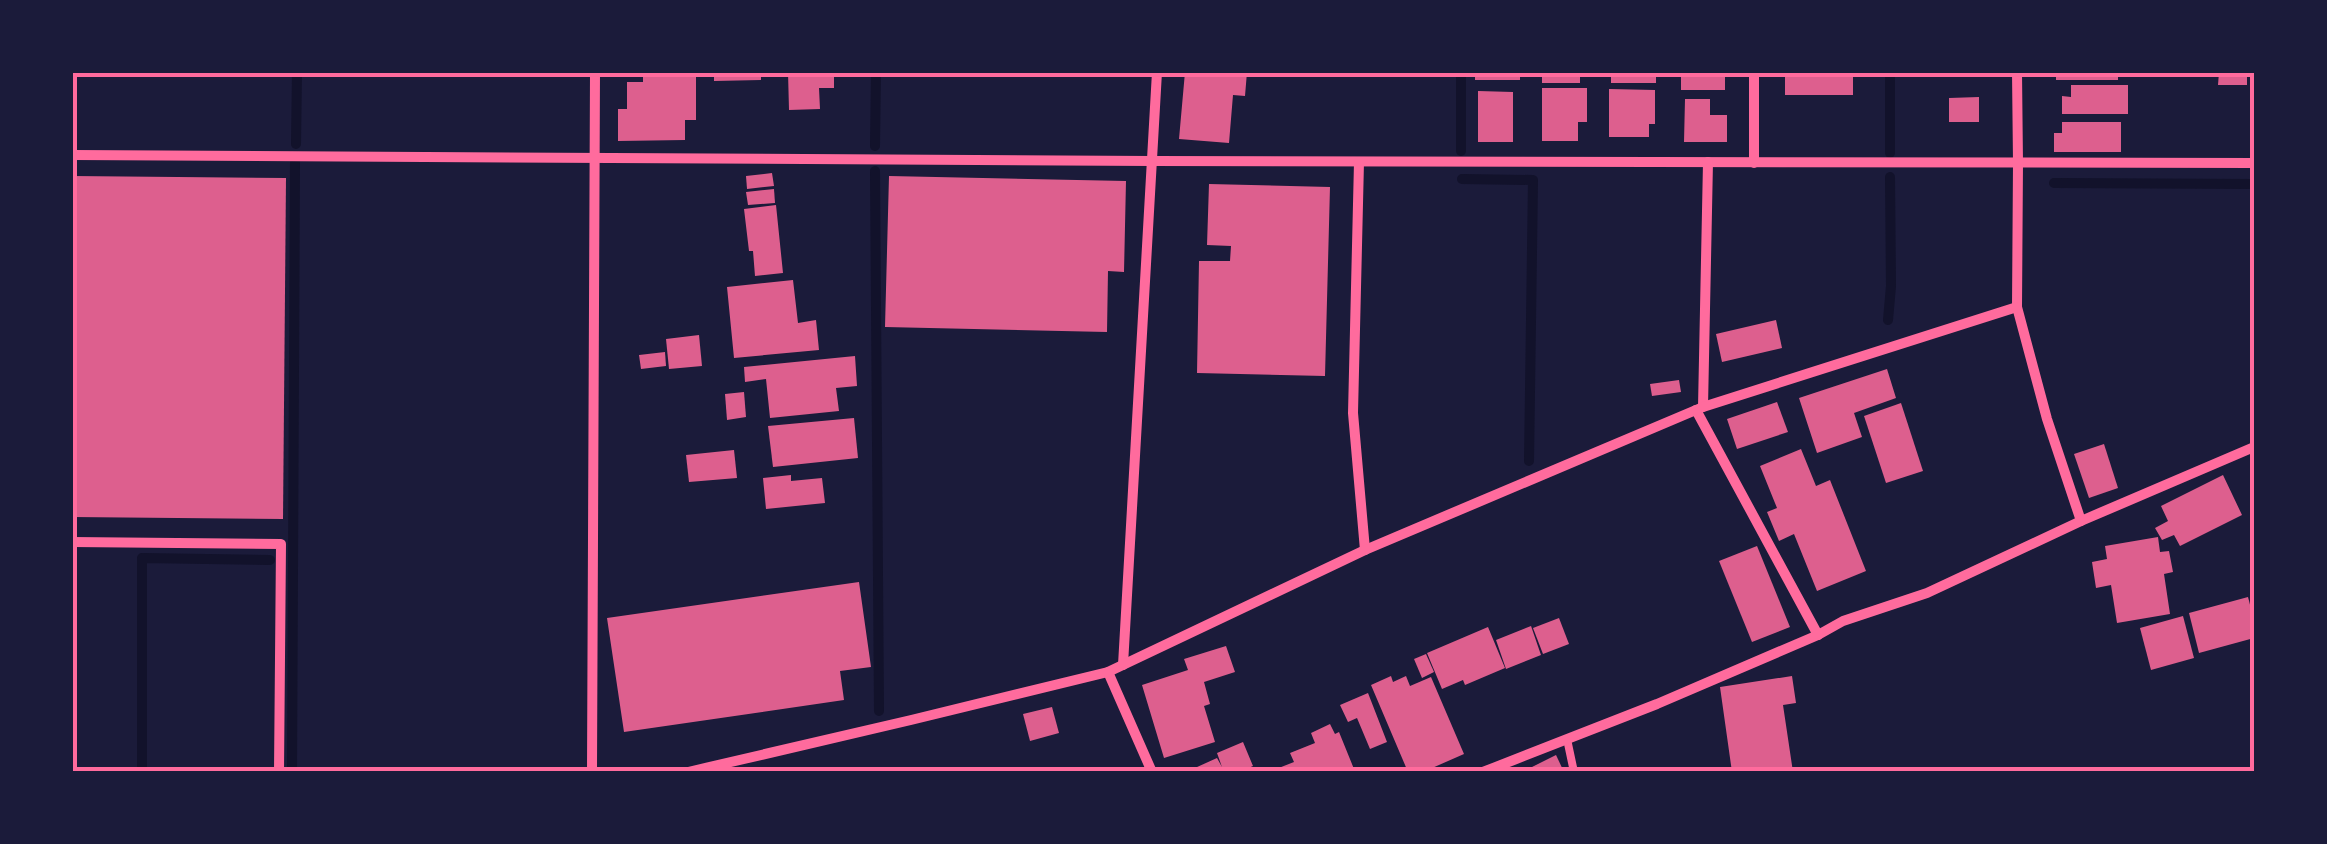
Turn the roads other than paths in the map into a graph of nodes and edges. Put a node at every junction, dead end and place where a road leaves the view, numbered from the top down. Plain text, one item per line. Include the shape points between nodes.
1 (595, 72) edge
2 (1157, 72) edge
3 (1754, 72) edge
4 (2016, 72) edge
5 (72, 155) edge
6 (595, 158) junction
7 (1152, 161) junction
8 (1359, 162) junction
9 (1708, 162) junction
10 (1754, 163) junction
11 (2018, 163) junction
12 (2254, 163) edge
13 (2017, 307) junction
14 (1700, 409) junction
15 (2254, 447) edge
16 (2082, 521) junction
17 (72, 542) edge
18 (1365, 550) junction
19 (1818, 635) junction
20 (1122, 664) junction
21 (1108, 672) junction
22 (1567, 739) junction
23 (279, 772) edge
24 (592, 772) edge
25 (688, 772) edge
26 (1152, 772) edge
27 (1483, 772) edge
28 (1574, 772) edge

1 - 6 street
2 - 7 street
3 - 10 street
4 - 11 street
5 - 6 street
6 - 7 street
6 - 24 street
7 - 8 street
7 - 20 street
8 - 9 street
8 - 18 street via 1353,413
9 - 10 street
9 - 14 street
10 - 11 street
11 - 12 street
11 - 13 street
13 - 14 street
13 - 16 street
14 - 18 street
14 - 19 street
15 - 16 street
16 - 19 street
17 - 23 street via 281,544
18 - 20 street
19 - 22 street
20 - 21 street
21 - 25 street
21 - 26 street
22 - 27 street
22 - 28 lane

